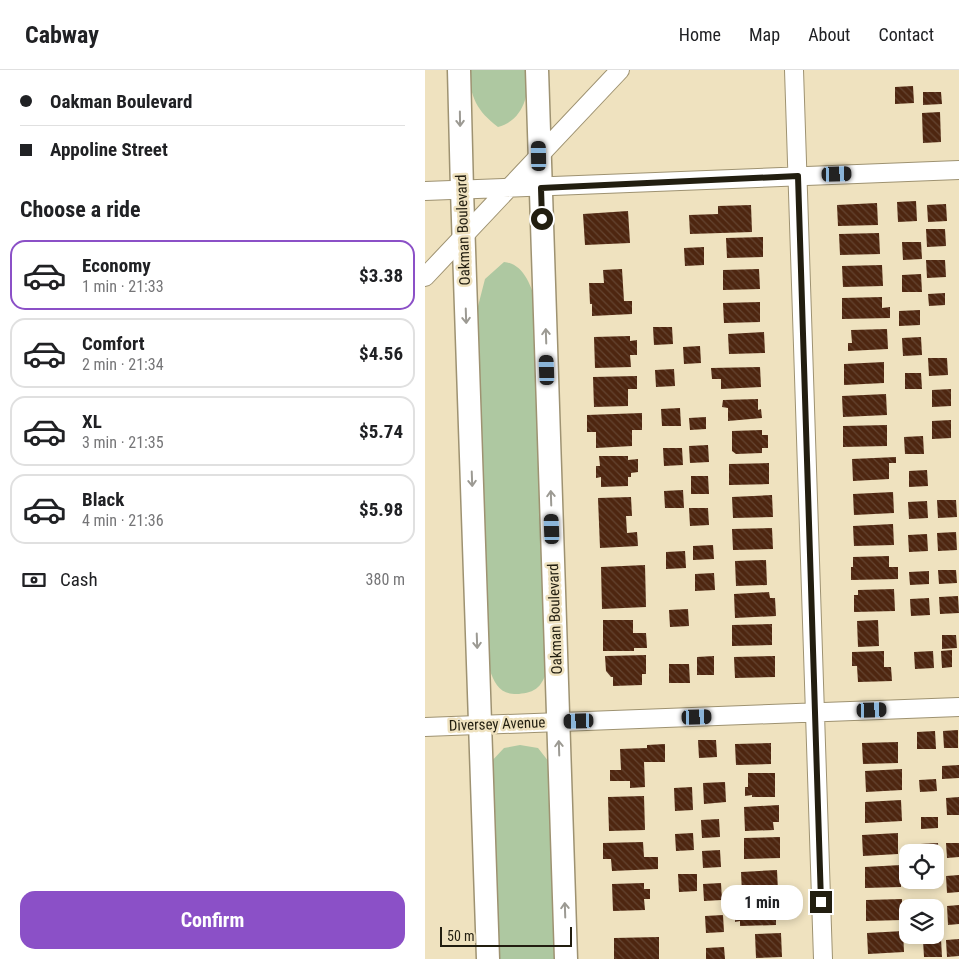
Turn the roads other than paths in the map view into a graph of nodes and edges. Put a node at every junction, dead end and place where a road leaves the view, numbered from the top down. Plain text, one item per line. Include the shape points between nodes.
1 (459, 70) edge
2 (537, 70) edge
3 (620, 70) edge
4 (794, 70) edge
5 (539, 156) junction
6 (959, 170) edge
7 (798, 176) junction
8 (541, 188) junction
9 (508, 189) junction
10 (462, 190) junction
11 (425, 191) edge
12 (463, 236) junction
13 (425, 277) edge
14 (959, 707) edge
15 (814, 712) junction
16 (558, 722) junction
17 (480, 724) junction
18 (425, 727) edge
19 (488, 959) edge
20 (566, 959) edge
21 (823, 959) edge

1 -> 10 street, Oakman Boulevard
2 - 5 street, Oakman Boulevard
3 - 5 street
4 - 7 street
5 - 8 street, Oakman Boulevard
5 - 9 street
6 - 7 street
7 - 8 street
7 - 15 street
8 - 9 street
16 -> 8 street, Oakman Boulevard
9 - 10 street
9 - 12 street
10 - 11 street
10 - 12 street, Oakman Boulevard
12 - 13 street
12 -> 17 street, Oakman Boulevard
14 - 15 street, Diversey Avenue
15 - 16 street, Diversey Avenue
15 - 21 street
16 - 17 street, Diversey Avenue
20 -> 16 street, Oakman Boulevard
17 - 18 street, Diversey Avenue
17 - 19 street, Oakman Boulevard

